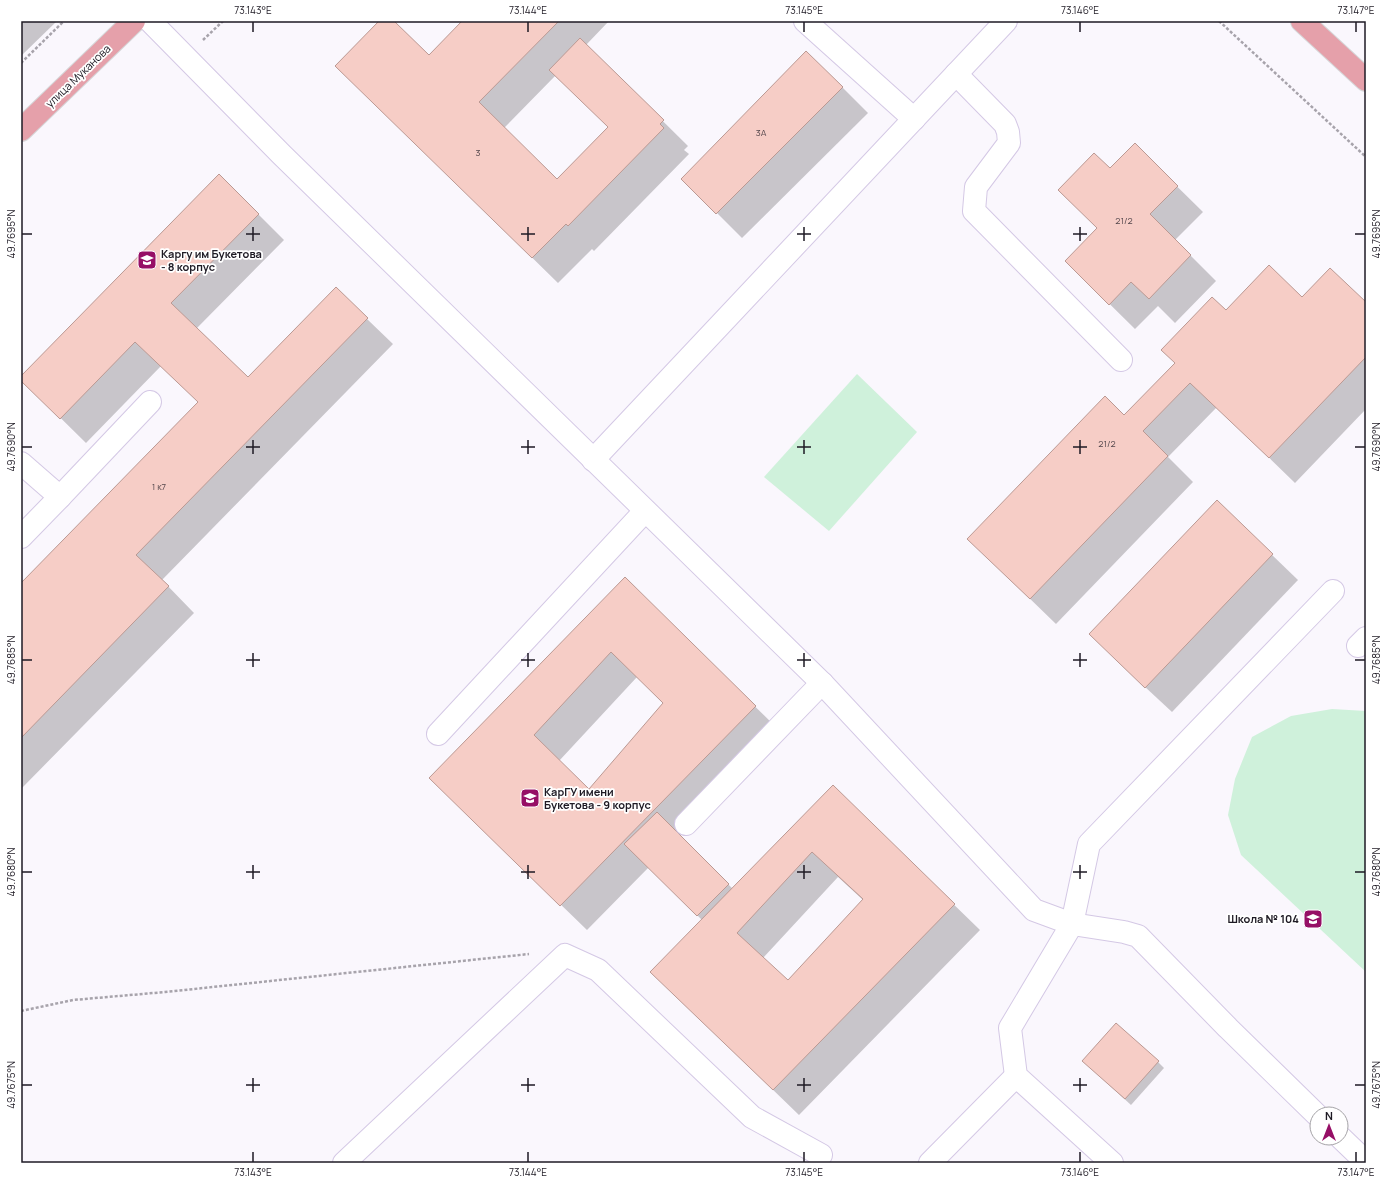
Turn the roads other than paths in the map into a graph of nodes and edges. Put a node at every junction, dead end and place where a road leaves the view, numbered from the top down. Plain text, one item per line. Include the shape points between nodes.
1 (134, 21) edge
2 (150, 21) edge
3 (805, 21) edge
4 (1006, 21) edge
5 (1302, 21) edge
6 (956, 74) junction
7 (1366, 80) edge
8 (914, 119) junction
9 (21, 130) edge
10 (1121, 360) dead end
11 (150, 402) dead end
12 (593, 460) junction
13 (21, 463) edge
14 (60, 497) junction
15 (645, 511) junction
16 (21, 537) edge
17 (1333, 591) dead end
18 (822, 683) junction
19 (438, 734) dead end
20 (686, 824) dead end
21 (1072, 924) junction
22 (1016, 1076) junction
23 (1309, 1107) edge
24 (1349, 1146) edge
25 (821, 1155) dead end
26 (1366, 1162) edge
27 (344, 1163) edge
28 (930, 1163) edge
29 (1112, 1163) edge

1 - 9 main road, улица Муканова
2 - 12 lane
3 - 8 lane
4 - 6 lane
5 - 7 main road
6 - 8 lane
6 - 10 lane via 1005,124 1008,132 1009,143 976,187 974,211
8 - 12 lane
11 - 14 lane
12 - 15 lane
13 - 14 lane
14 - 16 lane
15 - 18 lane
15 - 19 lane
17 - 21 lane via 1089,844
18 - 20 lane
18 - 21 lane via 1034,910
21 - 22 lane via 1010,1028
21 - 23 lane via 1138,936
22 - 28 lane
22 - 29 lane
24 - 26 lane
25 - 27 lane via 752,1117 598,970 565,956

